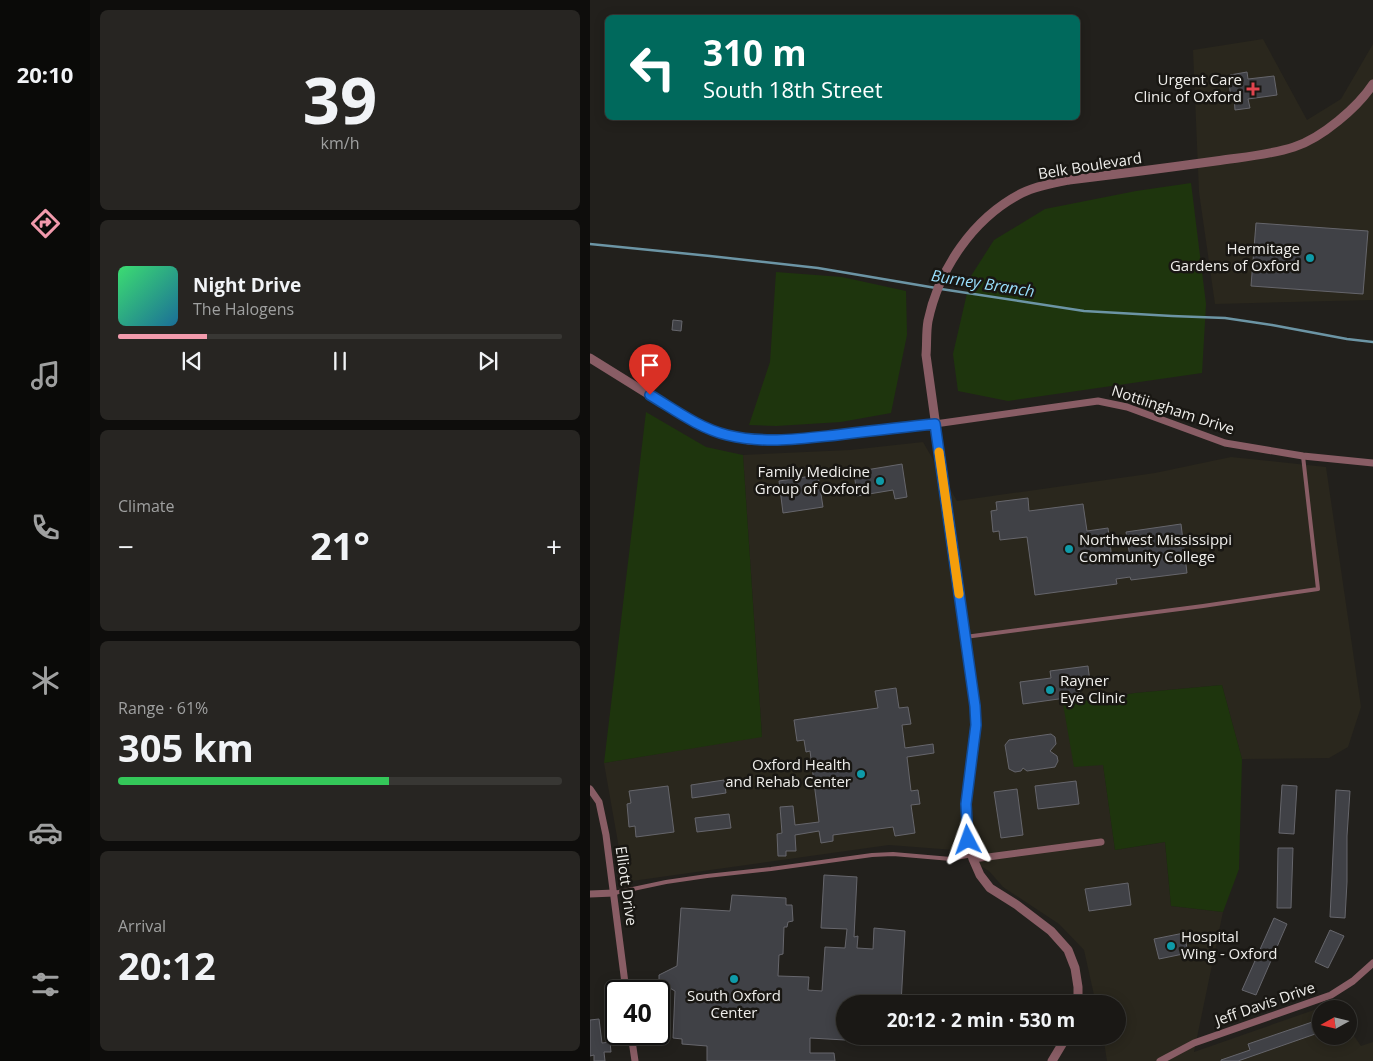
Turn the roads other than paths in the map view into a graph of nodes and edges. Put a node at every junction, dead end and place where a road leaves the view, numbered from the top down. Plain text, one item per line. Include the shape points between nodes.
1 (1373, 84) edge
2 (590, 358) edge
3 (935, 424) junction
4 (1303, 456) junction
5 (1373, 463) edge
6 (965, 637) junction
7 (590, 788) edge
8 (1101, 842) dead end
9 (972, 857) junction
10 (614, 893) junction
11 (590, 894) edge
12 (1373, 963) edge
13 (625, 980) edge
14 (1078, 995) edge
15 (633, 1045) edge
16 (1062, 1045) edge
17 (635, 1061) edge
18 (1052, 1061) edge
19 (1160, 1061) edge

1 - 3 street, Belk Boulevard via 1343,117 1295,147 1046,184 1022,193 998,208 979,224 962,246 947,269 931,308 926,356
2 - 3 street via 704,427 750,440 776,441
3 - 4 street, Nottiingham Drive via 1098,401 1127,407 1225,443
3 - 6 street, Belk Boulevard
4 - 5 street, Nottiingham Drive
4 - 6 lane via 1318,589
6 - 9 street, Belk Boulevard via 976,725 966,804
7 - 10 street, Elliott Drive via 599,802
8 - 9 street
9 - 10 lane via 872,855 666,882
9 - 14 street, Belk Boulevard via 990,888 1050,931 1068,950 1075,968
10 - 11 street
10 - 13 street, Elliott Drive
12 - 19 street, Jeff Davis Drive via 1354,981 1330,995 1194,1043
15 - 17 street
16 - 18 street

